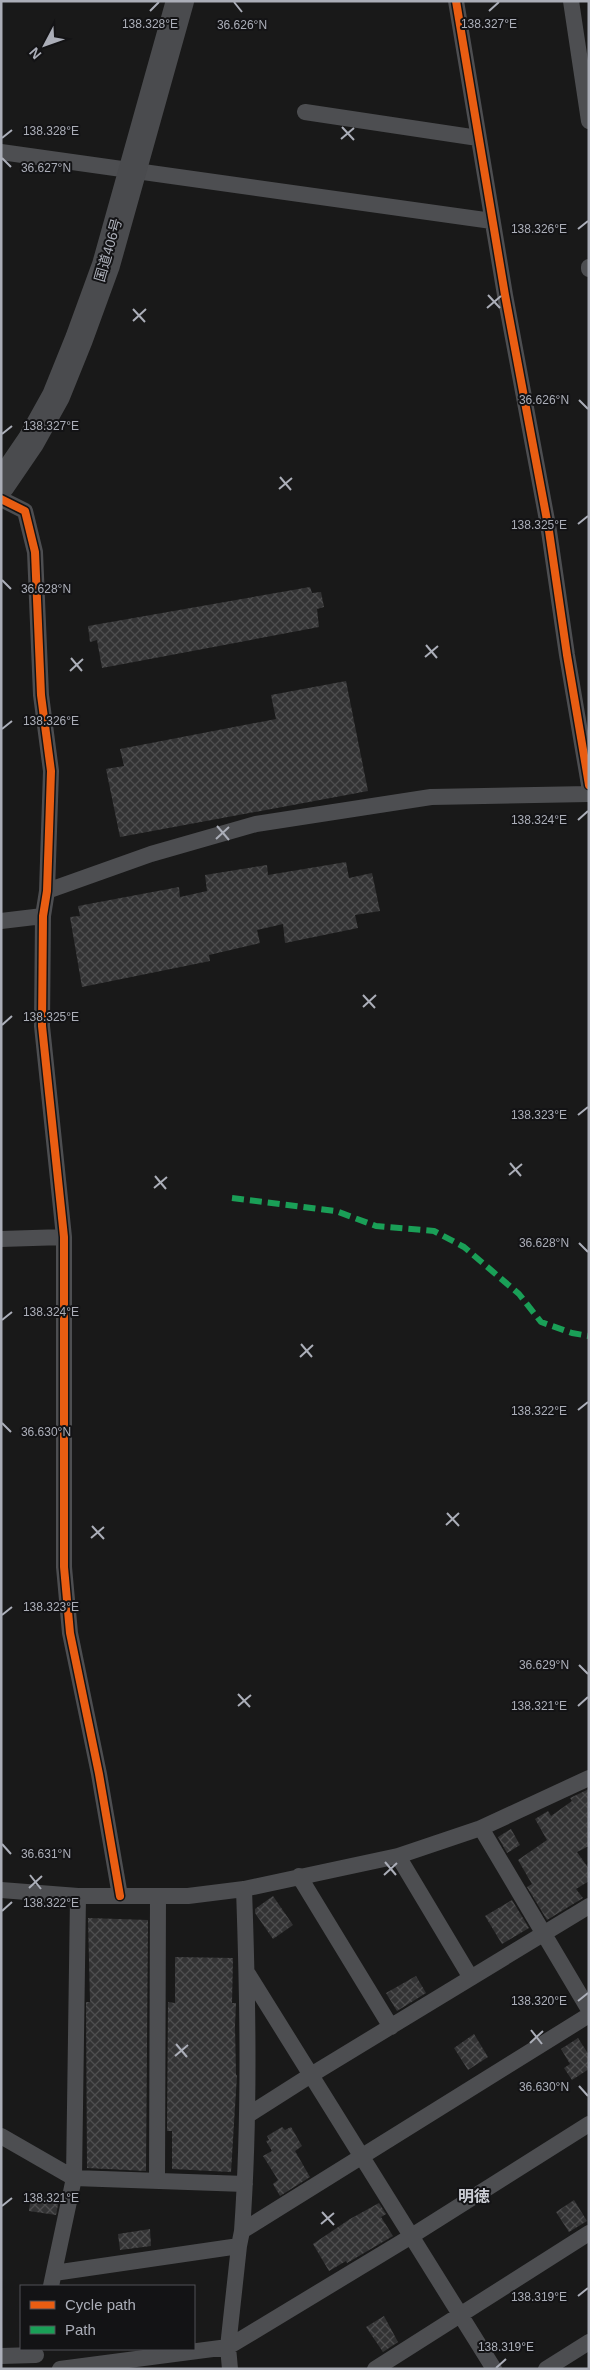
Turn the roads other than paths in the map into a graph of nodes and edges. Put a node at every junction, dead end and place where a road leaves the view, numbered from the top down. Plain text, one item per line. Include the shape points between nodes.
1 (180, 1) edge
2 (456, 1) edge
3 (571, 1) edge
4 (304, 112) dead end
5 (589, 121) edge
6 (478, 138) junction
7 (1, 152) edge
8 (131, 170) junction
9 (492, 221) junction
10 (1, 485) edge
11 (1, 499) edge
12 (589, 785) edge
13 (589, 794) edge
14 (47, 891) junction
15 (43, 916) junction
16 (1, 921) edge
17 (64, 1237) junction
18 (1, 1239) edge
19 (589, 1778) edge
20 (481, 1828) junction
21 (398, 1856) junction
22 (299, 1876) junction
23 (244, 1889) junction
24 (1, 1890) edge
25 (78, 1896) junction
26 (120, 1896) junction
27 (158, 1896) junction
28 (589, 1906) edge
29 (543, 1935) junction
30 (247, 1973) junction
31 (472, 1978) junction
32 (589, 2010) edge
33 (589, 2015) edge
34 (391, 2028) junction
35 (311, 2075) junction
36 (248, 2115) junction
37 (589, 2124) edge
38 (1, 2136) edge
39 (363, 2157) junction
40 (74, 2178) junction
41 (157, 2181) junction
42 (245, 2184) junction
43 (589, 2233) edge
44 (410, 2237) junction
45 (240, 2239) junction
46 (52, 2279) edge
47 (461, 2314) junction
48 (589, 2342) edge
49 (228, 2347) junction
50 (1, 2356) edge
51 (37, 2358) edge
52 (60, 2369) edge
53 (230, 2369) edge
54 (375, 2369) edge
55 (494, 2369) edge
56 (546, 2369) edge

1 - 8 highway, 国道406号
2 - 6 street
3 - 5 street
4 - 6 street
6 - 9 street
7 - 8 street
8 - 9 street
8 - 10 highway, 国道406号 via 106,265 63,380 31,441
9 - 12 street via 549,531
11 - 14 street via 25,511 35,552 41,695 51,771
13 - 14 street via 431,797 256,824 151,854
14 - 15 street
15 - 16 street
15 - 17 street via 42,1026
17 - 18 street
17 - 26 street via 64,1568 70,1632
19 - 20 street
20 - 21 street
20 - 29 street
21 - 22 street
21 - 31 street
22 - 23 street
22 - 34 street
23 - 27 street
23 - 30 street
24 - 25 street
25 - 26 street
25 - 40 street
26 - 27 street
27 - 41 street
28 - 29 street
29 - 31 street
29 - 32 street
30 - 35 street
30 - 36 street
31 - 34 street
33 - 39 street
34 - 35 street
35 - 36 street
35 - 39 street
36 - 42 street
37 - 44 street
38 - 40 street
39 - 44 street
39 - 45 street
40 - 41 street
40 - 46 street
41 - 42 street
42 - 45 street
43 - 47 street
44 - 47 street
44 - 49 street
45 - 46 street
45 - 49 street
47 - 54 street
47 - 55 street
48 - 56 street
49 - 52 street
49 - 53 street
50 - 51 street

